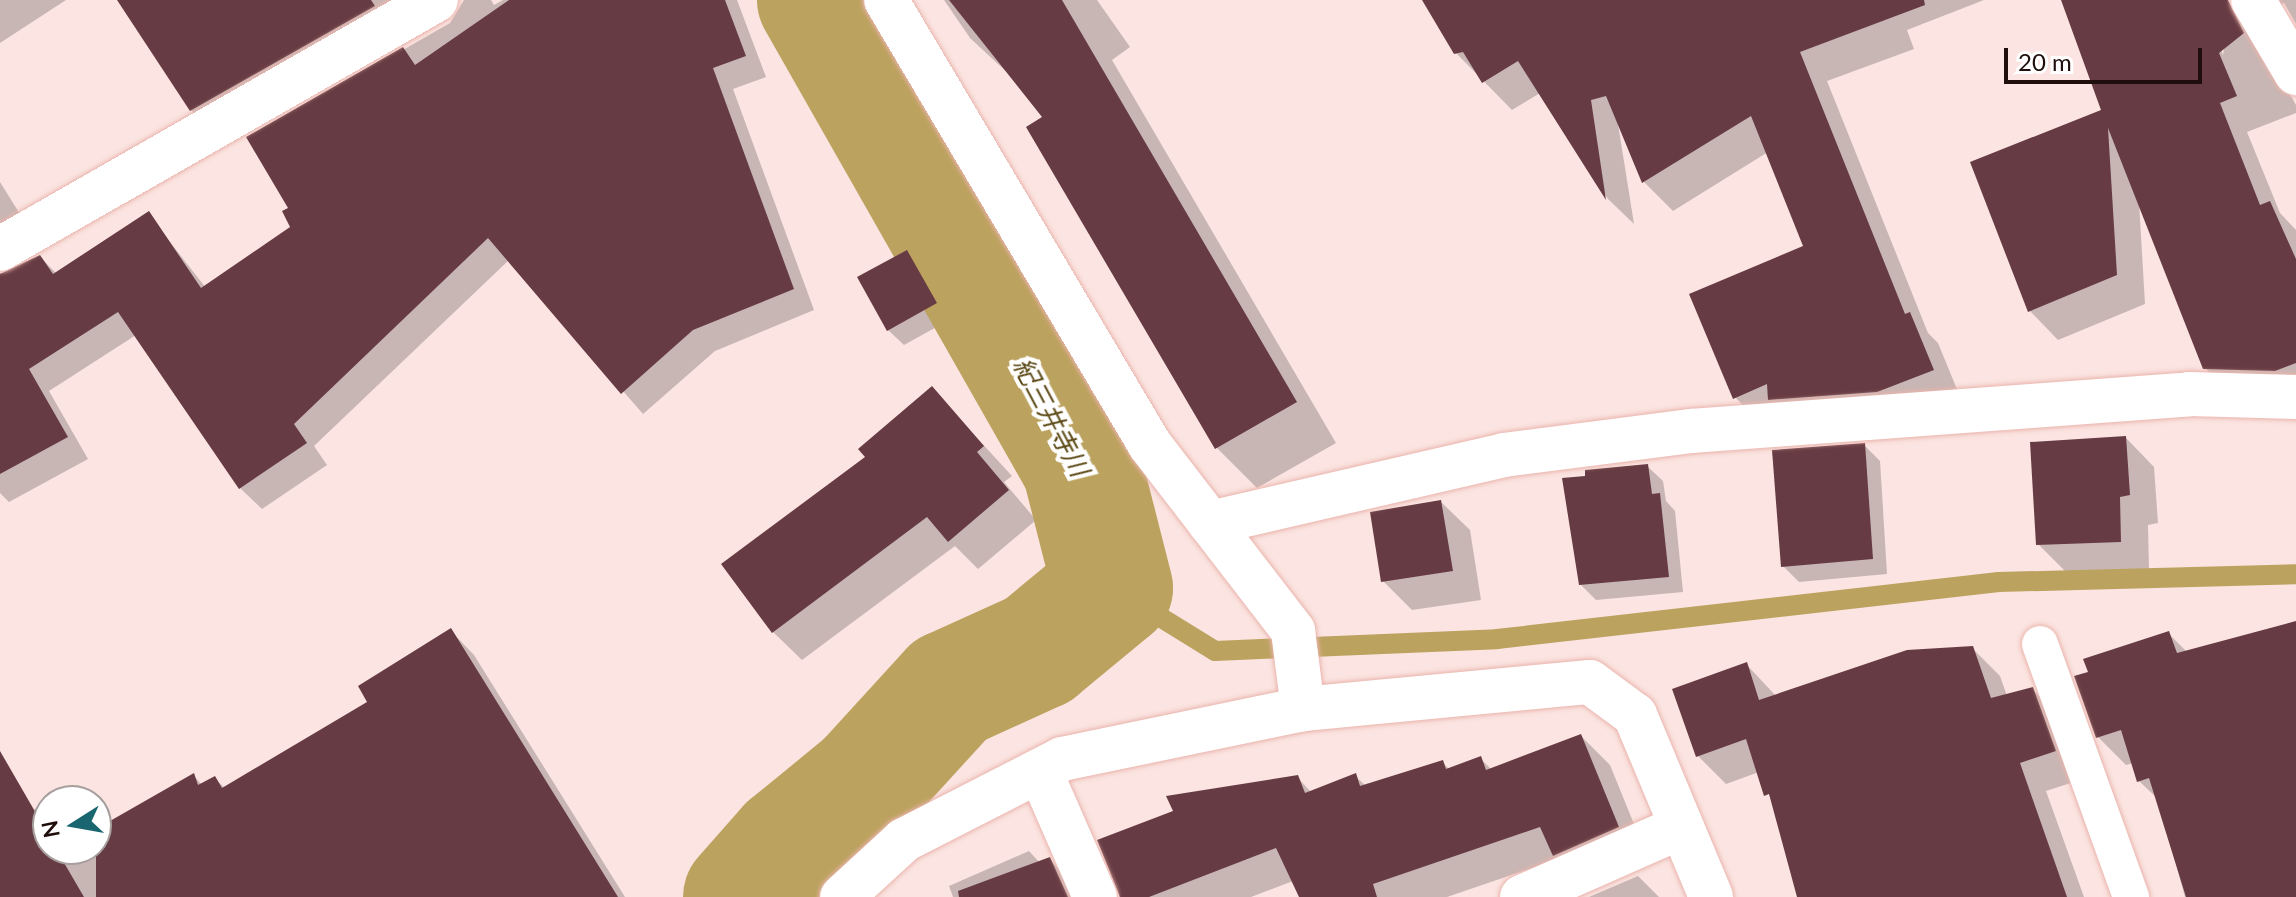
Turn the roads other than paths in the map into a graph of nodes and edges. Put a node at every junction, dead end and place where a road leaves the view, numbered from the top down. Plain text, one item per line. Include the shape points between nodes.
1 (436, 0) edge
2 (886, 0) edge
3 (2253, 0) edge
4 (2296, 73) edge
5 (0, 249) edge
6 (2296, 397) edge
7 (1210, 523) junction
8 (2040, 644) dead end
9 (1301, 699) junction
10 (1040, 771) junction
11 (1681, 827) junction
12 (842, 897) edge
13 (1095, 897) edge
14 (1522, 897) edge
15 (1711, 897) edge
16 (2131, 897) edge

1 - 5 street
2 - 7 street via 1150,445
3 - 4 street
6 - 7 street via 2189,394 1691,431 1504,455
7 - 9 street via 1293,631
8 - 16 lane
9 - 10 street via 1062,759
9 - 11 street via 1590,682 1635,715
10 - 12 street via 904,840
10 - 13 street
11 - 14 street
11 - 15 street

